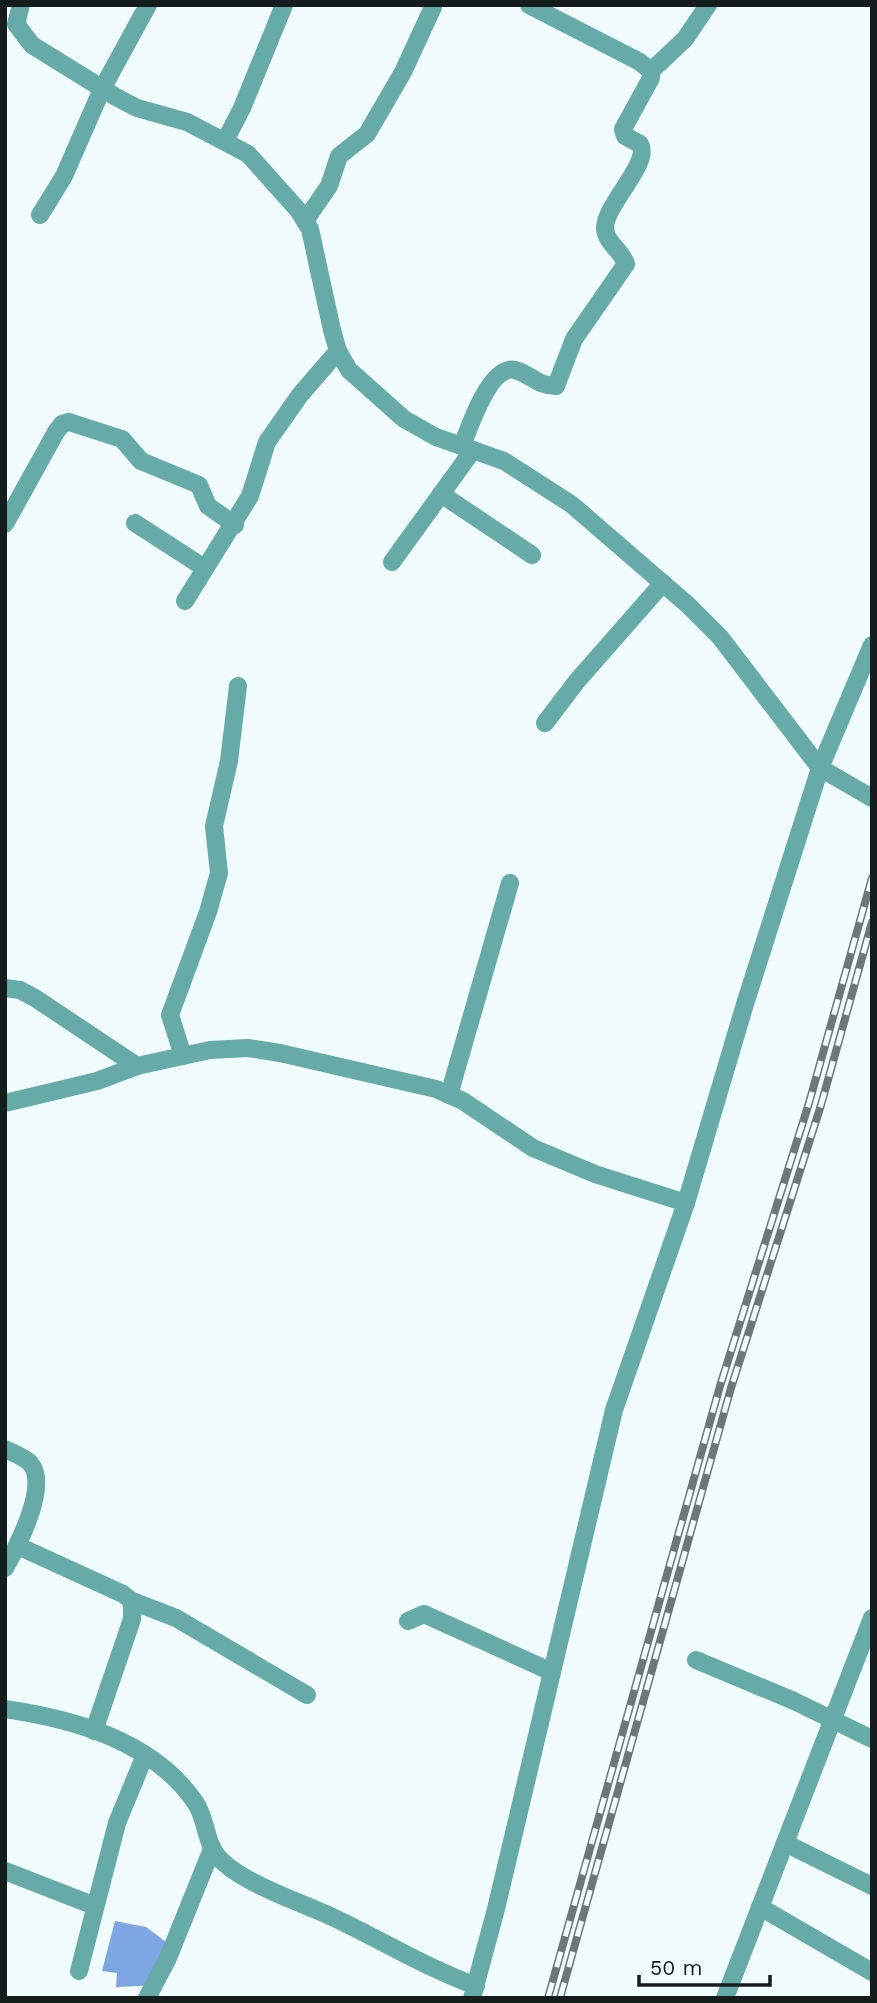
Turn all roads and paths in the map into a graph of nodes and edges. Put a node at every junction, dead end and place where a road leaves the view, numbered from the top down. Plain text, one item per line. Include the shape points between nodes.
1 (21, 5) edge
2 (148, 5) edge
3 (284, 5) edge
4 (528, 5) edge
5 (708, 5) edge
6 (433, 7) edge
7 (10, 27) edge
8 (651, 71) junction
9 (102, 89) junction
10 (225, 141) junction
11 (40, 215) dead end
12 (305, 221) junction
13 (338, 351) junction
14 (468, 448) junction
15 (441, 494) junction
16 (135, 523) dead end
17 (5, 524) edge
18 (235, 525) junction
19 (532, 555) dead end
20 (392, 562) dead end
21 (204, 567) junction
22 (663, 583) junction
23 (185, 601) dead end
24 (872, 645) edge
25 (238, 686) dead end
26 (545, 723) dead end
27 (820, 768) junction
28 (872, 798) edge
29 (510, 883) dead end
30 (5, 988) edge
31 (183, 1056) junction
32 (137, 1066) junction
33 (449, 1095) junction
34 (5, 1103) edge
35 (686, 1203) junction
36 (5, 1449) edge
37 (10, 1556) edge
38 (132, 1601) junction
39 (872, 1618) edge
40 (408, 1621) dead end
41 (696, 1660) dead end
42 (552, 1672) junction
43 (307, 1695) dead end
44 (5, 1709) edge
45 (833, 1720) junction
46 (94, 1731) junction
47 (872, 1739) edge
48 (145, 1755) junction
49 (785, 1843) junction
50 (212, 1849) junction
51 (5, 1871) edge
52 (872, 1886) edge
53 (95, 1906) junction
54 (760, 1907) junction
55 (79, 1971) dead end
56 (872, 1972) edge
57 (474, 1992) edge
58 (147, 1998) edge
59 (725, 1998) edge

1 - 7 street
2 - 9 street
3 - 10 street
4 - 8 street
5 - 8 street via 685,39
6 - 12 street via 367,134 339,156 329,186
7 - 9 street
8 - 14 street via 624,129 625,136 640,144 641,158 611,206 605,228 607,239 626,264 574,339 556,386 514,370 503,371 492,382
9 - 10 street via 137,108 187,122
9 - 11 street via 64,176
10 - 12 street via 248,154
12 - 13 street
13 - 14 street via 349,370 404,419
13 - 18 street via 267,442 256,481
14 - 15 street
14 - 22 street via 505,461 541,482
15 - 19 street
15 - 20 street
16 - 21 street
17 - 18 street via 56,432 69,422 122,439 147,465 199,485 208,506
18 - 21 street
21 - 23 street
22 - 26 street
22 - 27 street via 720,637
24 - 27 street
25 - 31 street via 229,761 214,826 219,873 170,1015
27 - 28 street
27 - 35 street
29 - 33 street
30 - 32 street via 34,998
31 - 32 street
31 - 33 street via 210,1050 259,1050 397,1079
32 - 34 street via 97,1081
33 - 35 street via 533,1149
35 - 42 street via 614,1410
36 - 37 street via 30,1463 37,1487
37 - 38 street
38 - 43 street via 176,1618
38 - 46 street via 132,1619
39 - 45 street
40 - 42 street via 424,1614
41 - 45 street
42 - 57 street
44 - 46 street via 45,1715
45 - 47 street
45 - 49 street
46 - 48 street
48 - 50 street via 180,1783 197,1804
48 - 53 street via 117,1823
49 - 52 street
49 - 54 street
50 - 57 street via 224,1863 275,1892
50 - 58 street
51 - 53 street
53 - 55 street
54 - 56 street
54 - 59 street

